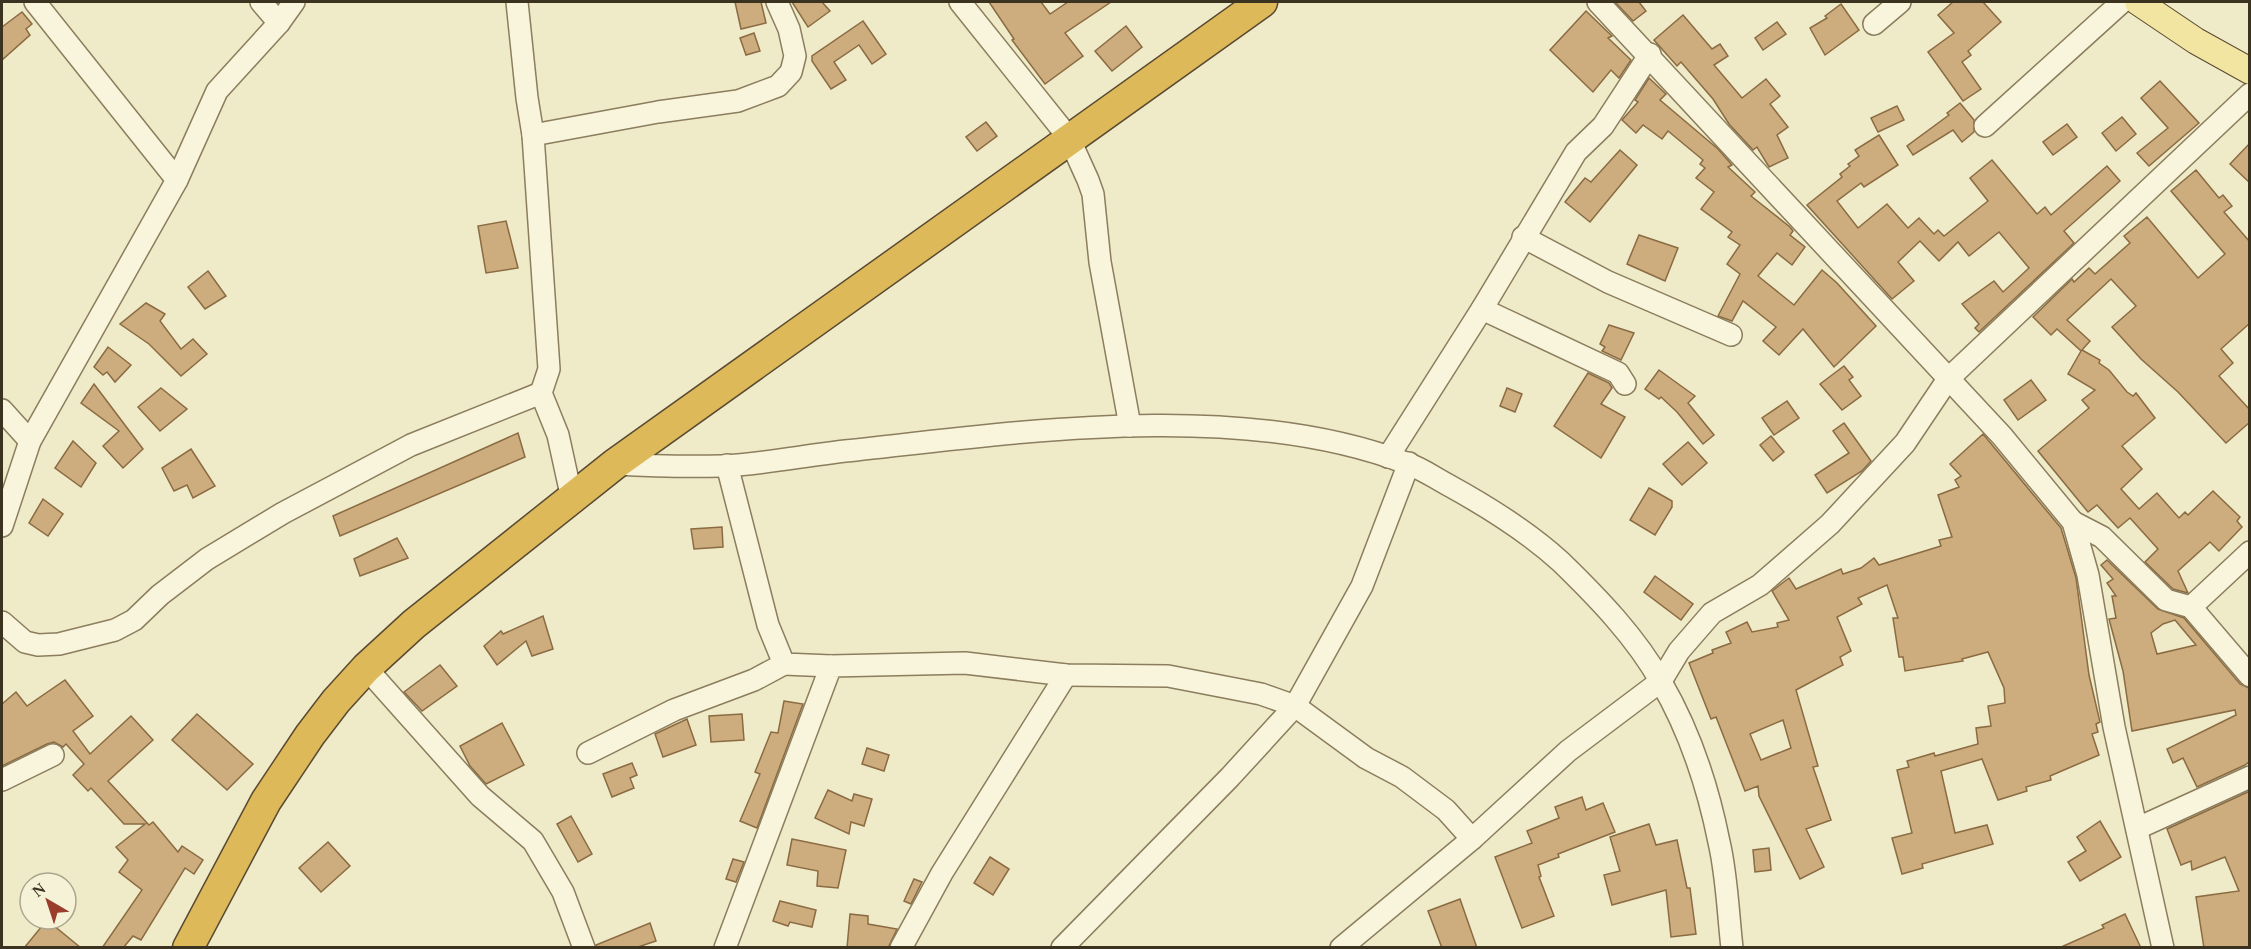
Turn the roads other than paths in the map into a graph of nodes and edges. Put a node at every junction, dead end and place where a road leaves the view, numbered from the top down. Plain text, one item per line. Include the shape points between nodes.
1 (35, 2) edge
2 (261, 2) edge
3 (294, 2) edge
4 (517, 2) edge
5 (777, 2) edge
6 (960, 2) edge
7 (1262, 2) edge
8 (1598, 2) edge
9 (1900, 2) edge
10 (2122, 2) edge
11 (2138, 2) edge
12 (279, 23) junction
13 (1874, 24) dead end
14 (1650, 54) junction
15 (2250, 71) edge
16 (2250, 94) edge
17 (1985, 126) dead end
18 (533, 135) junction
19 (1069, 138) junction
20 (177, 180) junction
21 (1524, 237) junction
22 (1482, 309) junction
23 (1731, 335) dead end
24 (1948, 379) junction
25 (1625, 384) dead end
26 (541, 393) junction
27 (2, 410) edge
28 (1130, 426) junction
29 (30, 441) junction
30 (1388, 457) junction
31 (1408, 463) junction
32 (615, 464) junction
33 (727, 465) junction
34 (572, 499) junction
35 (3, 520) edge
36 (2073, 522) junction
37 (2250, 552) edge
38 (2191, 607) junction
39 (2, 622) edge
40 (784, 664) junction
41 (831, 666) junction
42 (366, 668) junction
43 (1066, 675) junction
44 (2250, 676) edge
45 (1661, 681) junction
46 (1295, 706) junction
47 (588, 753) dead end
48 (53, 755) dead end
49 (2250, 777) edge
50 (2, 780) edge
51 (2138, 828) junction
52 (1472, 838) junction
53 (188, 948) edge
54 (584, 948) edge
55 (725, 948) edge
56 (902, 948) edge
57 (1062, 948) edge
58 (1341, 948) edge
59 (1732, 948) edge
60 (2163, 948) edge

1 - 20 street
2 - 12 street
3 - 12 street
4 - 18 street
5 - 18 street via 795,56 790,72 778,86 738,101
6 - 19 street
7 - 19 highway
8 - 14 street
9 - 13 street
10 - 17 street
11 - 15 main road
12 - 20 street via 217,91
14 - 21 street via 1603,126 1576,152
14 - 24 street
16 - 24 street
18 - 26 street via 549,369
19 - 28 street via 1094,194 1100,262
19 - 32 highway
20 - 29 street
21 - 22 street
21 - 23 street via 1608,282
22 - 25 street via 1618,373
22 - 30 street
24 - 36 street via 2002,436
24 - 45 street via 1905,443 1830,525 1760,585 1712,613 1679,651
26 - 34 street via 558,435
26 - 39 street via 411,444 283,513 207,559 134,620 115,630 59,644 38,645 24,642
27 - 29 street
28 - 30 street via 1236,428 1291,434
28 - 33 street via 980,437
29 - 35 street
30 - 31 street
31 - 45 street via 1487,506 1535,538 1588,589
31 - 46 street via 1362,586
32 - 33 street
32 - 34 highway
33 - 40 street via 768,625
34 - 42 highway via 414,624
36 - 38 street via 2102,537 2166,600
36 - 51 street via 2088,575 2114,727
37 - 38 street
38 - 44 street
40 - 41 street
40 - 47 street via 754,680 674,710
41 - 43 street via 965,663
41 - 55 street
42 - 53 highway via 310,735 266,801
42 - 54 street via 480,796 533,841 563,892
43 - 46 street via 1168,676 1251,691
43 - 56 street via 942,873
45 - 52 street via 1568,751
45 - 59 street via 1707,793 1720,844
46 - 52 street via 1366,758 1425,793
46 - 57 street
48 - 50 street
49 - 51 street
51 - 60 street
52 - 58 street

